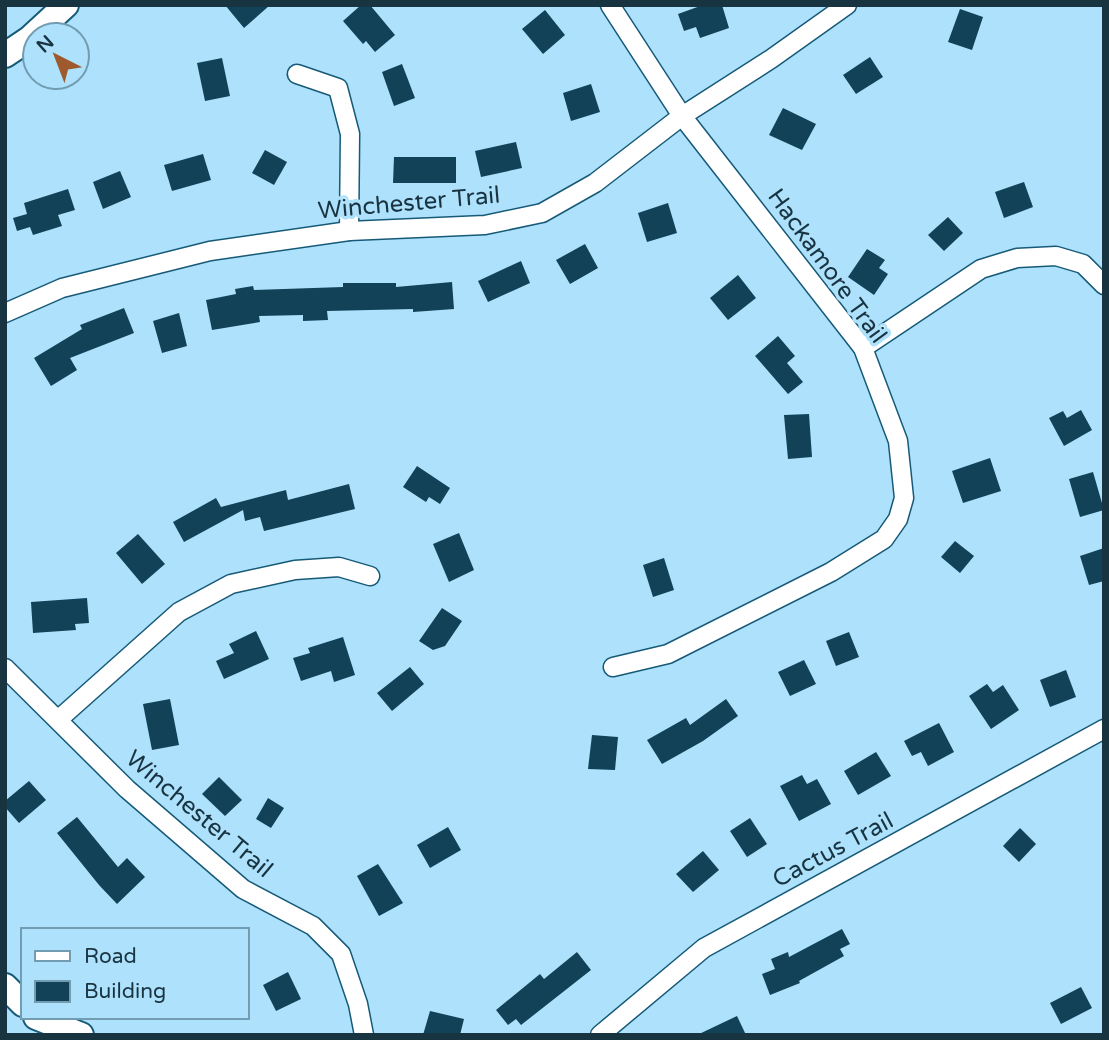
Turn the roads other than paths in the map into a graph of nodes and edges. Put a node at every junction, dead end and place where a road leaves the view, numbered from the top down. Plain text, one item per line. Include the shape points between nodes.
1 (66, 5) edge
2 (610, 5) edge
3 (847, 5) edge
4 (5, 55) edge
5 (297, 74) dead end
6 (682, 116) junction
7 (349, 231) junction
8 (1104, 285) edge
9 (5, 313) edge
10 (863, 348) junction
11 (370, 576) dead end
12 (613, 667) dead end
13 (5, 668) edge
14 (59, 719) junction
15 (1104, 729) edge
16 (5, 986) edge
17 (21, 1002) edge
18 (41, 1019) edge
19 (81, 1035) edge
20 (364, 1035) edge
21 (600, 1035) edge

1 - 4 street via 29,40
2 - 6 street, Hackamore Trail
3 - 6 street, Winchester Trail
5 - 7 street via 338,88 350,134
6 - 7 street, Winchester Trail via 595,183 542,213 485,225
6 - 10 street, Hackamore Trail
7 - 9 street, Winchester Trail via 210,251 62,288
8 - 10 street via 1083,264 1056,256 1017,258 981,269
10 - 12 street, Hackamore Trail via 898,441 904,498 898,519 884,539 831,572 668,654
11 - 14 street via 338,567 295,570 231,584 179,612
13 - 14 street, Winchester Trail
14 - 20 street, Winchester Trail via 127,789 243,889 313,926 341,954
15 - 21 street, Cactus Trail via 704,948
16 - 17 street
18 - 19 street

